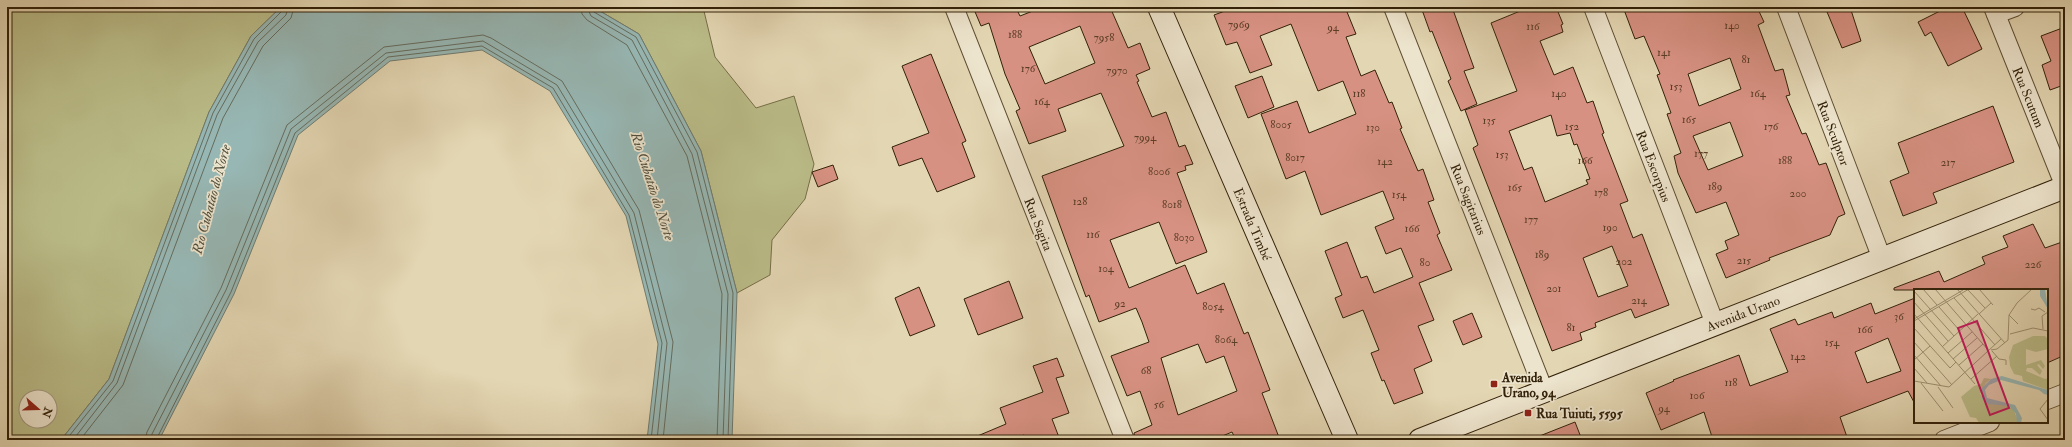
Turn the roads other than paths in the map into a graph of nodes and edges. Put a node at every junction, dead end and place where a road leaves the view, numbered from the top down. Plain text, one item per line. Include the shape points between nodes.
1 (954, 7) edge
2 (1159, 7) edge
3 (1393, 7) edge
4 (1592, 7) edge
5 (1786, 7) edge
6 (2015, 7) edge
7 (1994, 11) edge
8 (2065, 187) edge
9 (1882, 258) junction
10 (1715, 324) junction
11 (1544, 391) junction
12 (2065, 393) edge
13 (2048, 400) edge
14 (1987, 423) edge
15 (1125, 440) edge
16 (1347, 440) edge
17 (1420, 440) edge
18 (1944, 440) edge

1 - 15 street, Rua Sagita
2 - 16 street, Estrada Timbé
3 - 11 street, Rua Sagitarius
4 - 10 street, Rua Escorpius
5 - 9 street, Rua Sculptor
6 - 7 street
7 - 8 street, Rua Scutum
8 - 9 street, Avenida Urano
9 - 10 street, Avenida Urano
10 - 11 street, Avenida Urano
11 - 17 street, Avenida Urano
12 - 13 street
14 - 18 street

